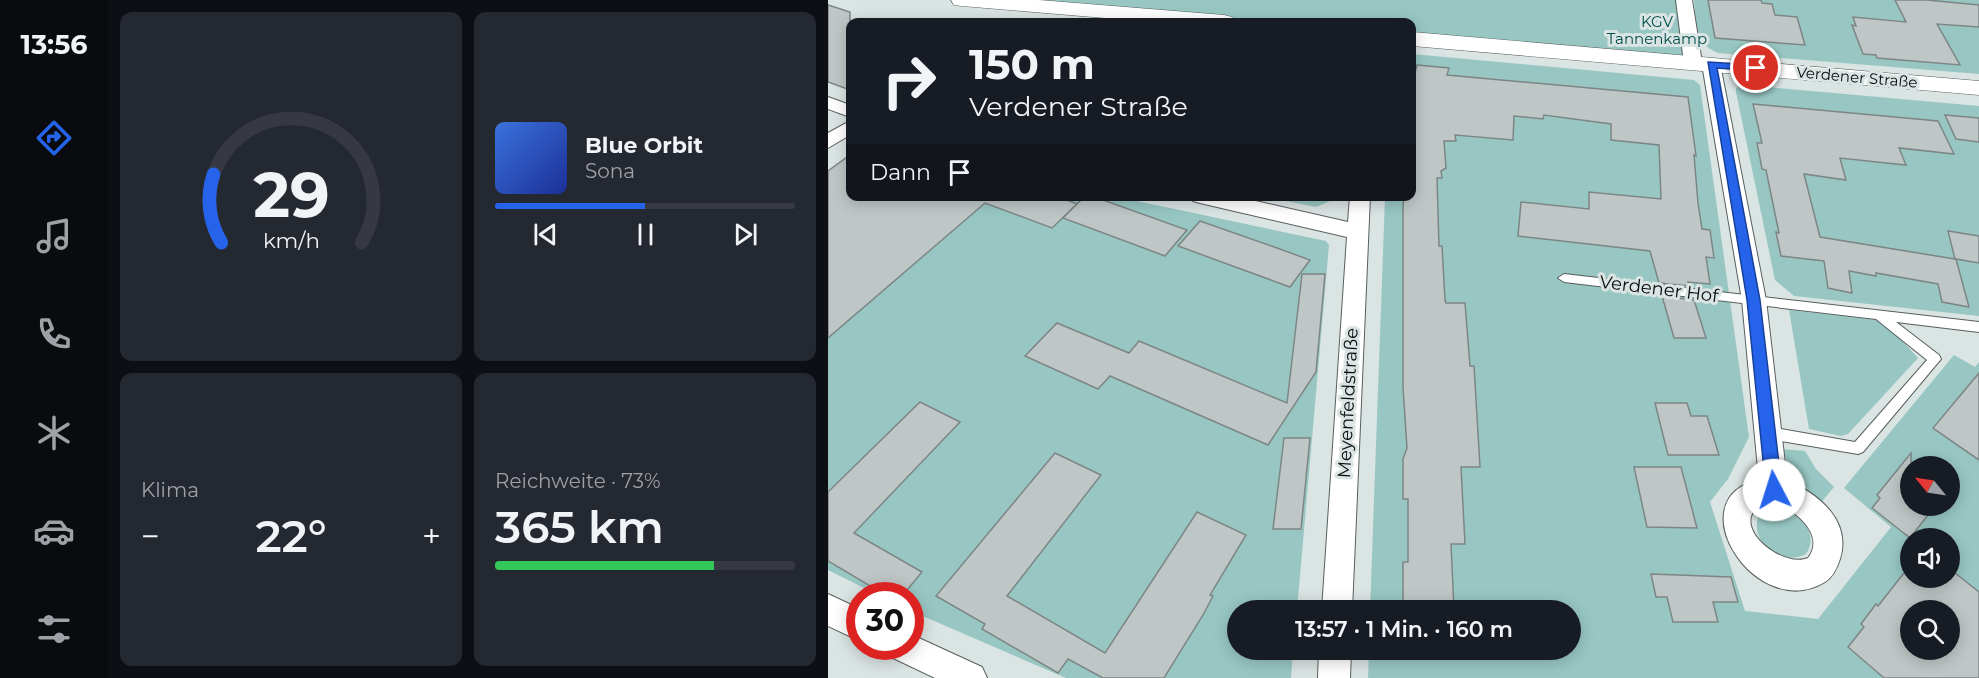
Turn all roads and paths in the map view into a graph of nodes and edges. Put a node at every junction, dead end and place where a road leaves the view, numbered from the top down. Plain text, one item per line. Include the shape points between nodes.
1 (962, 0) edge
2 (1683, 0) edge
3 (1176, 18) edge
4 (1416, 39) edge
5 (1702, 64) junction
6 (1979, 88) edge
7 (846, 130) edge
8 (828, 142) edge
9 (1222, 201) edge
10 (1360, 201) edge
11 (1358, 232) junction
12 (1564, 278) dead end
13 (1754, 300) junction
14 (1880, 315) junction
15 (1979, 327) edge
16 (1769, 433) junction
17 (1774, 490) dead end
18 (1338, 600) edge
19 (828, 609) edge
20 (846, 619) edge
21 (924, 656) edge
22 (1335, 660) edge
23 (971, 678) edge
24 (1334, 678) edge

1 - 3 street
2 - 5 street
4 - 5 street, Verdener Straße
5 - 6 street, Verdener Straße
5 - 13 street
7 - 8 street
9 - 11 street
10 - 11 street, Meyenfeldstraße
11 - 18 street, Meyenfeldstraße
12 - 13 lane, Verdener Hof
13 - 14 lane, Verdener Hof
13 - 16 street
14 - 15 lane, Verdener Hof
14 - 16 lane via 1935,359 1858,448
16 - 17 street
19 - 20 street
21 - 23 street
22 - 24 street

